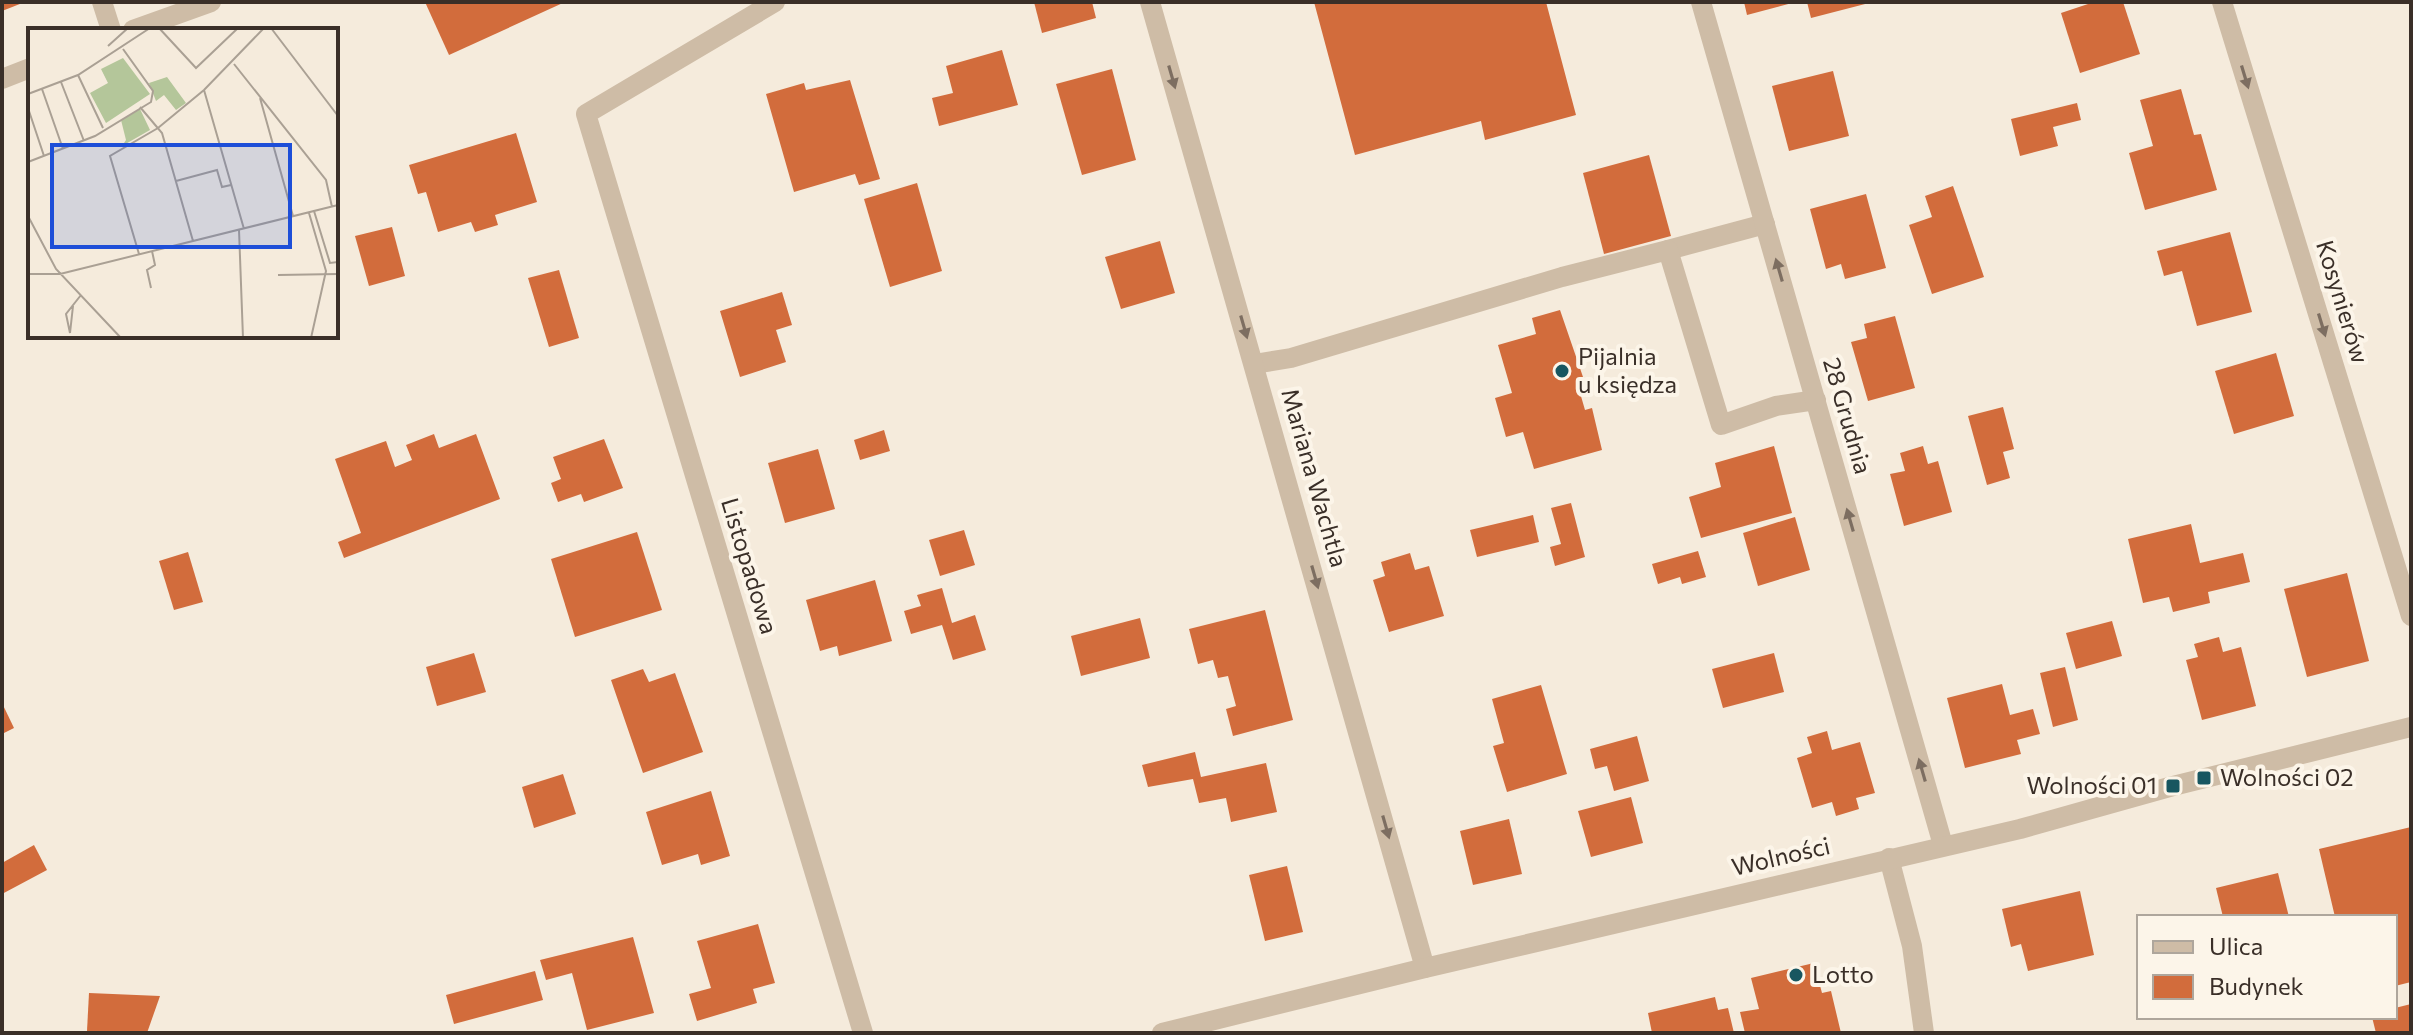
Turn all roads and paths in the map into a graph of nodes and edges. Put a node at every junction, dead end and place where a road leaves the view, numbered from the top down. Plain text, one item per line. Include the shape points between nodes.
1 (102, 2) edge
2 (211, 2) edge
3 (775, 2) edge
4 (1150, 2) edge
5 (1701, 2) edge
6 (2222, 2) edge
7 (110, 28) edge
8 (139, 28) edge
9 (28, 69) edge
10 (2, 79) edge
11 (1765, 224) junction
12 (1668, 250) junction
13 (1254, 364) junction
14 (1816, 400) junction
15 (2411, 616) edge
16 (2411, 727) edge
17 (1943, 845) junction
18 (1889, 858) junction
19 (1425, 968) junction
20 (863, 1033) edge
21 (1162, 1033) edge
22 (1924, 1033) edge

1 - 7 street
2 - 8 street
3 - 20 street, Listopadowa via 586,114
4 -> 13 street, Mariana Wachtla
5 - 11 street, 28 Grudnia
6 -> 15 street, Kosynierów
9 - 10 street
11 - 12 street
14 -> 11 street, 28 Grudnia
12 - 13 street via 1291,358
12 - 14 street via 1721,425 1776,406
13 -> 19 street, Mariana Wachtla
17 -> 14 street, 28 Grudnia
16 - 17 street, Wolności
17 - 18 street, Wolności
18 - 19 street, Wolności
18 - 22 street via 1912,946
19 - 21 street, Wolności

